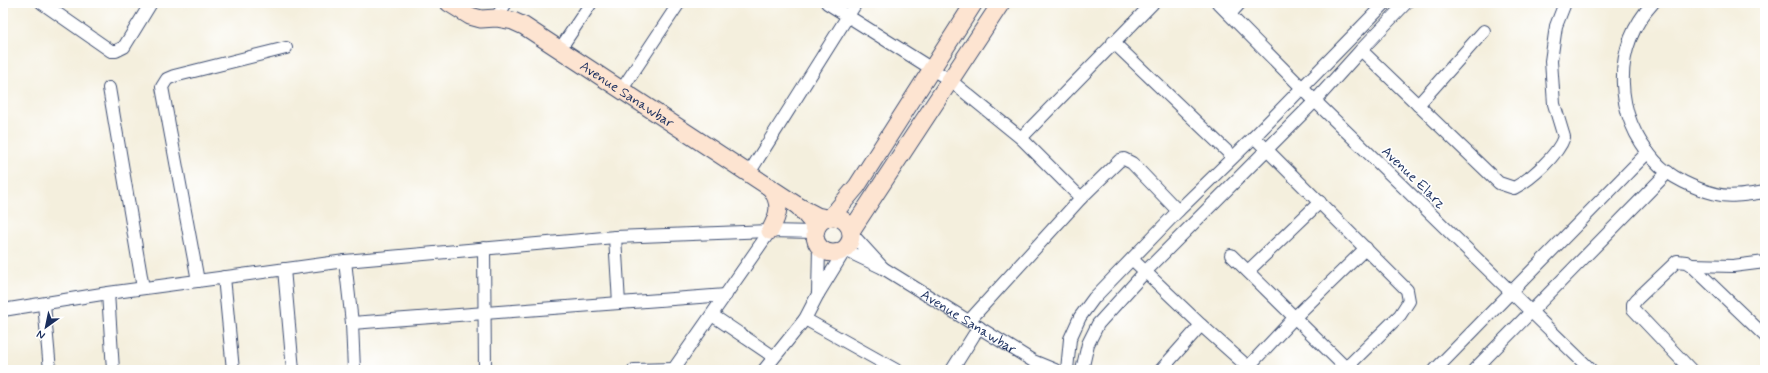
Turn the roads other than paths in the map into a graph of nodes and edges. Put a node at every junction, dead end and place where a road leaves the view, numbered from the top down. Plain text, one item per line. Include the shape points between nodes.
1 (42, 3) edge
2 (449, 3) edge
3 (506, 3) edge
4 (591, 3) edge
5 (679, 3) edge
6 (827, 3) edge
7 (856, 3) edge
8 (974, 3) edge
9 (1001, 3) edge
10 (1153, 3) edge
11 (1218, 3) edge
12 (1240, 3) edge
13 (1385, 3) edge
14 (1406, 3) edge
15 (1565, 3) edge
16 (1653, 3) edge
17 (147, 4) edge
18 (1230, 14) junction
19 (847, 16) junction
20 (496, 18) junction
21 (1484, 31) dead end
22 (1113, 42) junction
23 (286, 48) dead end
24 (560, 49) junction
25 (1361, 50) junction
26 (933, 69) junction
27 (951, 81) junction
28 (1302, 87) junction
29 (109, 88) dead end
30 (622, 89) junction
31 (1315, 101) junction
32 (1418, 105) junction
33 (1254, 137) junction
34 (1021, 138) junction
35 (1266, 150) junction
36 (1648, 152) junction
37 (1233, 158) junction
38 (749, 172) junction
39 (1668, 172) junction
40 (770, 187) junction
41 (1765, 192) edge
42 (1081, 198) junction
43 (1320, 202) junction
44 (1178, 211) junction
45 (822, 229) junction
46 (770, 231) junction
47 (852, 232) junction
48 (615, 237) junction
49 (484, 248) junction
50 (1366, 248) junction
51 (845, 250) junction
52 (1231, 254) dead end
53 (1132, 259) junction
54 (345, 261) junction
55 (1765, 262) edge
56 (1691, 265) junction
57 (883, 268) junction
58 (284, 269) junction
59 (1248, 271) junction
60 (1145, 272) junction
61 (224, 277) junction
62 (198, 281) junction
63 (143, 288) junction
64 (108, 293) junction
65 (1511, 293) junction
66 (818, 294) junction
67 (726, 295) junction
68 (619, 303) junction
69 (44, 304) junction
70 (3, 310) edge
71 (1531, 312) junction
72 (486, 313) junction
73 (712, 315) junction
74 (1295, 317) junction
75 (805, 320) junction
76 (352, 323) junction
77 (974, 324) junction
78 (1201, 325) junction
79 (1765, 336) edge
80 (774, 357) junction
81 (881, 366) edge
82 (673, 369) edge
83 (1246, 369) edge
84 (1345, 369) edge
85 (50, 370) edge
86 (113, 370) edge
87 (233, 370) edge
88 (293, 370) edge
89 (354, 370) edge
90 (485, 370) edge
91 (634, 370) edge
92 (764, 370) edge
93 (896, 370) edge
94 (952, 370) edge
95 (1055, 370) edge
96 (1067, 370) edge
97 (1082, 370) edge
98 (1161, 370) edge
99 (1435, 370) edge
100 (1474, 370) edge
101 (1591, 370) edge
102 (1691, 370) edge

1 - 17 street via 111,51 124,47
2 - 20 street, Avenue Sanawbar via 480,20
3 - 20 street
4 - 24 street
5 - 30 street
6 - 19 street
7 - 19 street
8 - 26 street
9 - 27 street
10 - 22 street
11 - 18 street, Avenue Elarz
12 - 18 street
13 - 28 street
14 - 25 street
15 - 32 street via 1556,26 1551,61 1554,104 1564,137 1556,153 1522,184 1514,188 1499,182
16 - 36 street via 1634,29 1622,70 1623,92 1628,111 1636,133
18 - 28 street, Avenue Elarz
19 - 26 street
19 - 38 street
20 - 24 street, Avenue Sanawbar via 524,26
21 - 32 street
22 - 34 street
22 - 37 street
23 - 62 street via 174,76 167,79 162,87
24 - 30 street, Avenue Sanawbar
25 - 31 street
25 - 32 street
26 - 27 street
26 - 45 street via 857,186
27 - 34 street
27 - 47 street
28 - 31 street, Avenue Elarz
28 - 33 street
29 - 63 street
30 - 38 street, Avenue Sanawbar
31 - 35 street
31 - 65 street, Avenue Elarz
33 - 35 street
33 - 37 street
34 - 42 street
35 - 43 street
35 - 60 street
36 - 39 street
36 - 65 street
37 - 44 street
38 - 40 street, Avenue Sanawbar
39 - 41 street via 1693,186 1718,194 1742,195
39 - 71 street
40 - 45 street, Avenue Sanawbar via 817,216
40 - 46 street via 777,196 778,208
42 - 44 street via 1116,163 1124,159 1132,162
42 - 77 street
43 - 50 street
43 - 59 street
44 - 53 street
45 - 46 street
45 - 47 street via 837,217 846,222
45 - 51 street via 830,253
45 - 66 street
46 - 48 street
46 - 67 street
47 - 51 street via 851,242
47 - 57 street
48 - 49 street
48 - 68 street
49 - 54 street
49 - 72 street
50 - 74 street
50 - 84 street via 1407,290 1409,302 1400,315
51 - 57 street
51 - 66 street
52 - 59 street
53 - 60 street
53 - 96 street via 1094,298 1080,317 1070,339
54 - 58 street
54 - 76 street
55 - 56 street via 1733,266
56 - 79 street
56 - 102 street via 1677,261 1637,299 1633,309
57 - 77 street, Avenue Sanawbar
58 - 61 street
58 - 88 street
59 - 74 street
60 - 78 street
60 - 97 street via 1098,324 1088,344
61 - 62 street
61 - 87 street
62 - 63 street
63 - 64 street
64 - 69 street
64 - 86 street
65 - 71 street, Avenue Elarz
65 - 99 street
66 - 75 street
67 - 68 street
67 - 73 street
68 - 72 street
69 - 70 street
69 - 85 street
71 - 100 street
71 - 101 street, Avenue Elarz
72 - 76 street
72 - 90 street
73 - 80 street
73 - 82 street
74 - 83 street
74 - 84 street
75 - 80 street
75 - 81 street
76 - 89 street
77 - 94 street
77 - 95 street, Avenue Sanawbar via 1034,361
78 - 83 street
78 - 98 street
80 - 92 street
81 - 93 street
82 - 91 street

